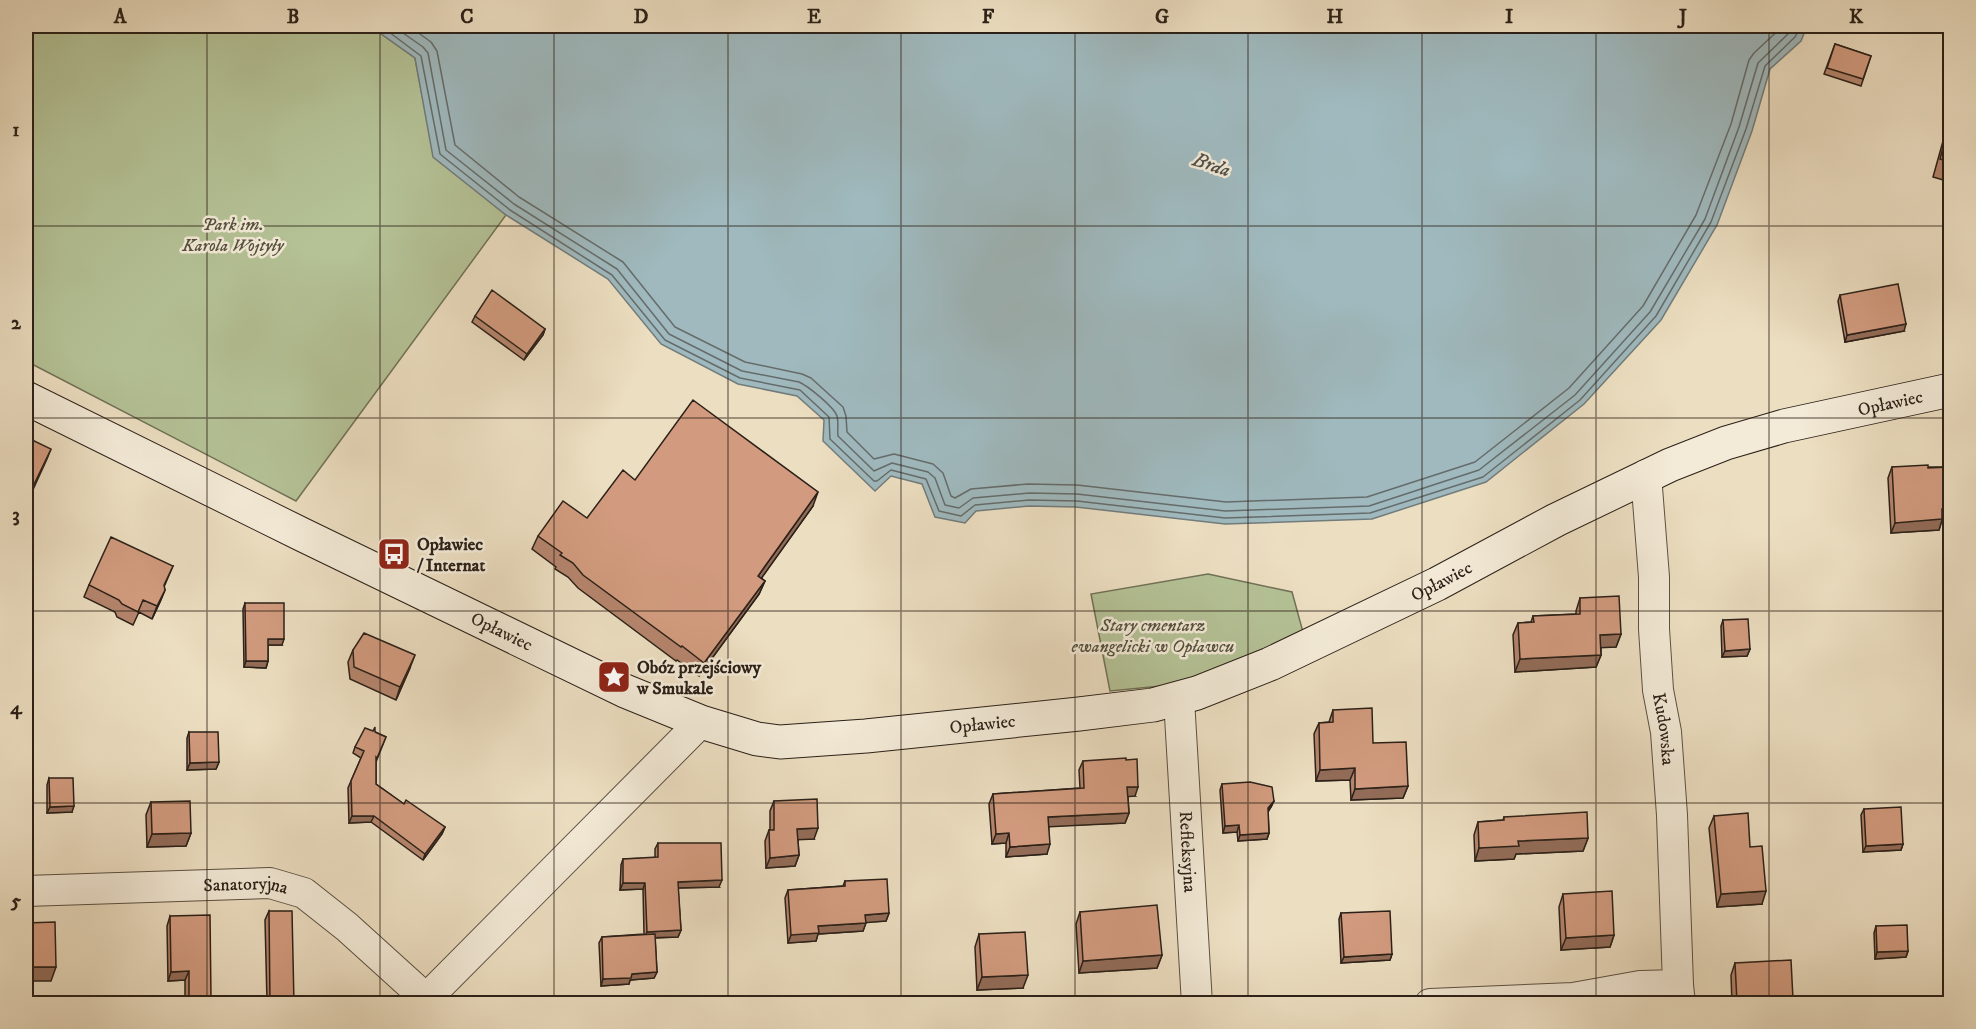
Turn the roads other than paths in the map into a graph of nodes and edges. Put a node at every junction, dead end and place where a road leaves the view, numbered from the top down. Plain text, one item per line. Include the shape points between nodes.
1 (1950, 390) edge
2 (26, 398) edge
3 (1647, 475) junction
4 (1179, 699) junction
5 (701, 722) junction
6 (26, 891) edge
7 (1679, 994) edge
8 (427, 1002) edge
9 (1197, 1004) edge
10 (1430, 1004) edge

1 - 3 street, Opławiec via 1756,433
2 - 5 street, Opławiec via 626,691
3 - 4 street, Opławiec via 1437,584 1270,664
3 - 7 street, Kudowska via 1658,690 1666,732 1672,815
4 - 5 street, Opławiec via 1079,714 802,741 757,739
4 - 9 street, Refleksyjna
5 - 8 street, Sanatoryjna
6 - 8 street, Sanatoryjna via 270,883 304,893 348,927
7 - 10 street via 1640,986 1573,998

